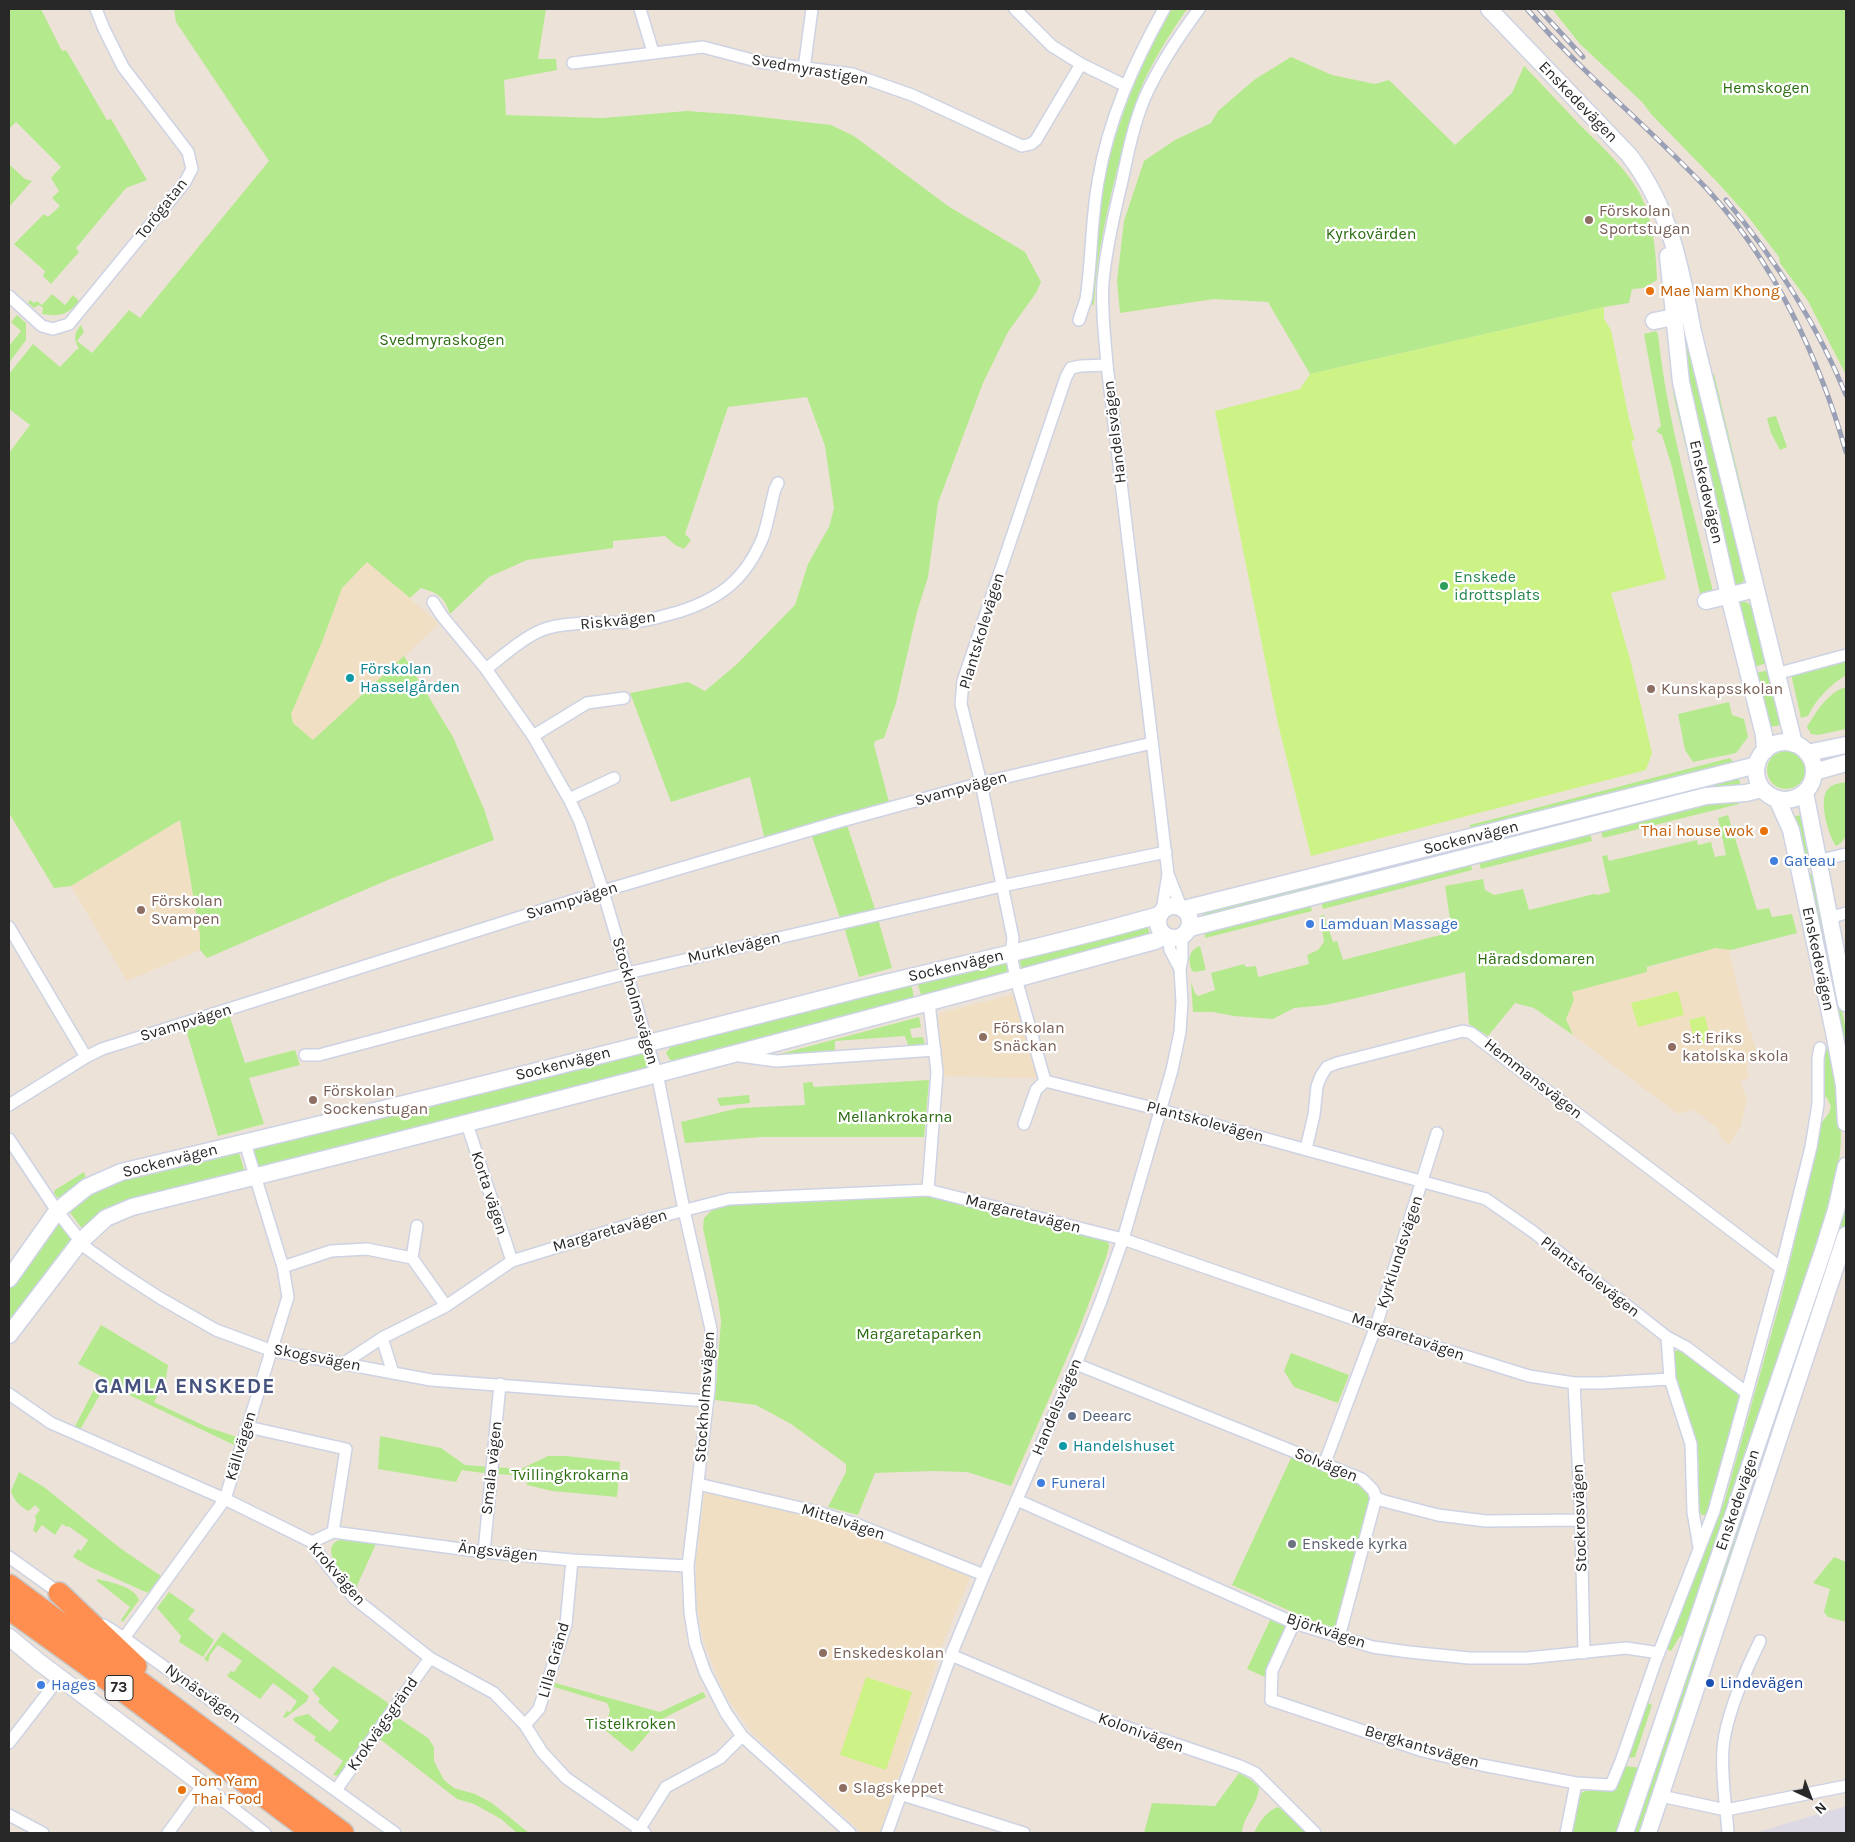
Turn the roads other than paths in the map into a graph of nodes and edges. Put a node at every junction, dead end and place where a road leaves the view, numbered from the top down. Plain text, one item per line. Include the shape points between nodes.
1 (96, 9) edge
2 (640, 9) edge
3 (812, 9) edge
4 (1015, 9) edge
5 (1164, 9) edge
6 (1199, 9) edge
7 (1489, 9) edge
8 (652, 52) junction
9 (573, 63) dead end
10 (1081, 64) junction
11 (804, 69) junction
12 (1126, 86) junction
13 (9, 296) edge
14 (1682, 315) junction
15 (1079, 320) dead end
16 (1654, 322) dead end
17 (1107, 365) junction
18 (778, 483) dead end
19 (1756, 589) junction
20 (1730, 596) junction
21 (1706, 601) dead end
22 (433, 602) dead end
23 (1846, 655) edge
24 (486, 670) junction
25 (1776, 674) junction
26 (624, 698) dead end
27 (533, 736) junction
28 (1152, 743) junction
29 (1794, 744) junction
30 (1846, 745) edge
31 (1765, 751) junction
32 (1807, 753) junction
33 (1846, 763) edge
34 (1757, 765) junction
35 (1814, 772) junction
36 (614, 778) dead end
37 (981, 783) junction
38 (1762, 789) junction
39 (1805, 792) junction
40 (1777, 798) junction
41 (569, 799) junction
42 (1166, 852) junction
43 (1846, 854) edge
44 (1817, 861) junction
45 (1168, 874) junction
46 (1002, 886) junction
47 (603, 891) junction
48 (1183, 908) junction
49 (1161, 913) junction
50 (1846, 914) edge
51 (1828, 918) junction
52 (9, 927) edge
53 (1176, 934) junction
54 (1011, 954) junction
55 (628, 973) junction
56 (1016, 979) junction
57 (928, 1003) junction
58 (1846, 1003) edge
59 (647, 1044) junction
60 (1820, 1048) dead end
61 (935, 1050) junction
62 (305, 1055) dead end
63 (732, 1055) junction
64 (86, 1057) junction
65 (656, 1074) junction
66 (1045, 1081) junction
67 (9, 1105) edge
68 (1161, 1110) junction
69 (1846, 1123) edge
70 (468, 1124) junction
71 (1024, 1124) dead end
72 (1437, 1134) dead end
73 (9, 1139) edge
74 (244, 1143) junction
75 (1306, 1149) junction
76 (1846, 1166) edge
77 (254, 1176) junction
78 (1423, 1181) junction
79 (928, 1190) junction
80 (1844, 1192) edge
81 (684, 1210) junction
82 (57, 1211) junction
83 (417, 1226) dead end
84 (1846, 1235) edge
85 (1123, 1239) junction
86 (80, 1242) junction
87 (412, 1258) junction
88 (512, 1261) junction
89 (283, 1267) junction
90 (1781, 1268) junction
91 (9, 1279) edge
92 (446, 1306) junction
93 (1376, 1326) junction
94 (9, 1335) edge
95 (1667, 1337) junction
96 (382, 1338) junction
97 (270, 1350) junction
98 (344, 1363) junction
99 (1076, 1364) junction
100 (393, 1373) junction
101 (1670, 1378) junction
102 (1574, 1383) junction
103 (500, 1384) junction
104 (1747, 1393) junction
105 (9, 1394) edge
106 (707, 1401) junction
107 (248, 1427) junction
108 (1324, 1465) junction
109 (698, 1484) junction
110 (1376, 1498) junction
111 (224, 1499) junction
112 (1017, 1500) junction
113 (1581, 1520) junction
114 (333, 1532) junction
115 (312, 1542) junction
116 (1699, 1547) junction
117 (484, 1552) junction
118 (9, 1557) edge
119 (572, 1560) junction
120 (688, 1566) junction
121 (984, 1575) junction
122 (9, 1585) edge
123 (59, 1593) junction
124 (9, 1609) edge
125 (1294, 1623) junction
126 (9, 1626) edge
127 (9, 1637) edge
128 (1339, 1637) junction
129 (124, 1638) junction
130 (1760, 1641) dead end
131 (1584, 1653) junction
132 (1659, 1653) junction
133 (951, 1655) junction
134 (430, 1658) junction
135 (60, 1677) junction
136 (525, 1725) junction
137 (207, 1733) junction
138 (742, 1736) junction
139 (9, 1743) edge
140 (229, 1770) junction
141 (1576, 1783) junction
142 (203, 1785) junction
143 (1846, 1786) edge
144 (336, 1790) junction
145 (900, 1794) junction
146 (1661, 1796) junction
147 (1726, 1810) junction
148 (9, 1815) edge
149 (641, 1832) edge
150 (42, 1833) edge
151 (168, 1833) edge
152 (265, 1833) edge
153 (314, 1833) edge
154 (343, 1833) edge
155 (395, 1833) edge
156 (850, 1833) edge
157 (888, 1833) edge
158 (1024, 1833) edge
159 (1315, 1833) edge
160 (1566, 1833) edge
161 (1625, 1833) edge
162 (1648, 1833) edge
163 (1728, 1833) edge

1 - 13 street, Torögatan via 123,67 188,152 192,169 185,182 69,324 52,329 42,326
2 - 8 street
3 - 11 street
4 - 10 street via 1052,46
5 - 12 street
6 - 17 street, Handelsvägen via 1146,95 1132,137 1112,222 1103,282
7 - 14 street, Enskedevägen via 1630,155 1645,176 1669,230 1668,255
8 - 9 street, Svedmyrastigen
8 - 11 street, Svedmyrastigen via 703,47 760,62
10 - 11 street, Svedmyrastigen via 1036,140 1022,146 881,83 852,74
10 - 12 street
12 - 15 street via 1108,135 1098,182 1086,300
14 - 16 street
14 - 19 street, Enskedevägen
14 - 20 street, Enskedevägen via 1680,382
17 - 28 street, Handelsvägen
17 - 37 street, Plantskolevägen via 1071,368 1066,377 963,681 961,704
18 - 24 street, Riskvägen via 755,553 732,586 718,596 699,606 635,622 543,630
19 - 20 street
19 - 25 street, Enskedevägen
20 - 21 street
20 - 31 street, Enskedevägen via 1764,735
22 - 24 street, Stockholmsvägen
23 - 25 street
24 - 27 street, Stockholmsvägen
25 - 29 street, Enskedevägen
26 - 27 street via 587,703
27 - 41 street, Stockholmsvägen
28 - 37 street, Svampvägen
28 - 42 street, Handelsvägen
29 - 31 street via 1778,743
29 - 32 street
30 - 32 street
31 - 34 street
32 - 35 street via 1813,762
33 - 35 street
34 - 38 street
34 - 48 street, Sockenvägen
35 - 39 street
36 - 41 street
37 - 46 street, Plantskolevägen
37 - 47 street, Svampvägen
38 - 40 street
38 - 53 street, Sockenvägen via 1706,796
39 - 40 street via 1792,799
39 - 44 street, Enskedevägen
40 - 69 street, Enskedevägen via 1791,830 1813,933 1844,1085
41 - 47 street, Stockholmsvägen
42 - 45 street, Handelsvägen
42 - 46 street, Murklevägen
43 - 44 street
44 - 51 street, Enskedevägen
45 - 48 street, Handelsvägen
45 - 49 street, Handelsvägen
46 - 54 street, Plantskolevägen via 1013,938
46 - 55 street, Murklevägen
47 - 55 street, Stockholmsvägen
47 - 64 street, Svampvägen via 102,1049
48 - 49 street, Sockenvägen via 1175,906
48 - 53 street via 1190,918
49 - 53 street via 1159,929
49 - 54 street, Sockenvägen
50 - 51 street
51 - 58 street, Enskedevägen
52 - 64 street
53 - 56 street, Sockenvägen
53 - 68 street, Handelsvägen via 1170,950 1180,969 1180,1032
54 - 56 street, Plantskolevägen
54 - 59 street, Sockenvägen
55 - 59 street, Stockholmsvägen
55 - 62 street, Murklevägen via 319,1055
56 - 57 street, Sockenvägen
56 - 66 street, Plantskolevägen
57 - 61 street
57 - 63 street, Sockenvägen
59 - 65 street, Stockholmsvägen
59 - 74 street, Sockenvägen
60 - 90 street, Enskedevägen via 1818,1104 1811,1147
61 - 63 street, Sockenvägen via 776,1060
61 - 79 street via 937,1072
63 - 65 street, Sockenvägen
64 - 67 street, Svampvägen
65 - 70 street, Sockenvägen
65 - 81 street, Stockholmsvägen
66 - 68 street, Plantskolevägen
66 - 71 street via 1036,1090
68 - 75 street, Plantskolevägen
68 - 85 street, Handelsvägen
70 - 77 street, Sockenvägen
70 - 88 street, Korta vägen
72 - 78 street
73 - 82 street, Skogsvägen
74 - 77 street, Källvägen
74 - 82 street, Sockenvägen via 121,1172 87,1187
75 - 78 street, Plantskolevägen
75 - 90 street, Hemmansvägen via 1320,1076 1327,1067 1463,1031 1472,1033
76 - 80 street, Enskedevägen
77 - 86 street, Sockenvägen via 132,1207 106,1218
77 - 89 street, Källvägen
78 - 93 street, Kyrklundsvägen
78 - 95 street, Plantskolevägen via 1486,1199
79 - 81 street, Margaretavägen via 729,1199
79 - 85 street, Margaretavägen
80 - 161 street, Enskedevägen
81 - 88 street, Margaretavägen
81 - 106 street, Stockholmsvägen via 711,1329
82 - 86 street, Skogsvägen
82 - 91 street, Sockenvägen
83 - 87 street
84 - 146 street, Enskedevägen
85 - 93 street, Margaretavägen
85 - 99 street, Handelsvägen
86 - 94 street, Sockenvägen
86 - 97 street, Skogsvägen via 160,1298 216,1330
87 - 89 street via 367,1248 331,1251
87 - 92 street
88 - 92 street, Margaretavägen
89 - 97 street, Källvägen via 288,1297
90 - 104 street, Enskedevägen
92 - 96 street, Margaretavägen
93 - 102 street, Margaretavägen via 1528,1376
93 - 108 street, Kyrklundsvägen
95 - 101 street, Enskedevägen
95 - 104 street, Plantskolevägen via 1686,1347
96 - 98 street, Margaretavägen
96 - 100 street
97 - 98 street, Skogsvägen
97 - 107 street, Källvägen
98 - 100 street, Skogsvägen
99 - 108 street, Solvägen
99 - 112 street, Handelsvägen
100 - 103 street, Skogsvägen via 431,1380
101 - 102 street, Margaretavägen
101 - 116 street, Enskedevägen via 1691,1444 1692,1512
102 - 113 street, Stockrosvägen
103 - 106 street, Skogsvägen
103 - 117 street, Smala vägen
104 - 116 street, Enskedevägen via 1714,1511
105 - 111 street, Krokvägen via 51,1423
106 - 109 street, Stockholmsvägen
107 - 111 street, Källvägen
107 - 114 street via 346,1449
108 - 110 street, Solvägen via 1362,1479
109 - 120 street, Stockholmsvägen
109 - 121 street, Mittelvägen via 856,1524
110 - 113 street via 1438,1515 1486,1521
110 - 128 street
111 - 115 street, Krokvägen
111 - 129 street, Källvägen
112 - 121 street, Handelsvägen
112 - 125 street, Björkvägen
113 - 131 street, Stockrosvägen
114 - 115 street
114 - 117 street, Ängsvägen
115 - 134 street, Krokvägen via 354,1598
116 - 132 street, Enskedevägen
117 - 119 street, Ängsvägen
118 - 123 street, Nynäsvägen
119 - 120 street, Ängsvägen
119 - 136 street, Lilla Gränd via 566,1624 539,1709
120 - 138 street, Stockholmsvägen via 695,1643 705,1672
121 - 133 street, Handelsvägen
122 - 137 highway, Nynäsvägen / 73
123 - 129 street, Nynäsvägen
123 - 137 highway
124 - 140 highway, 73
125 - 128 street, Björkvägen
125 - 141 street, Bergkantsvägen via 1272,1670 1271,1700 1423,1750
126 - 140 highway via 193,1753
127 - 135 street
128 - 131 street, Björkvägen via 1382,1648 1469,1658 1527,1658
129 - 144 street, Nynäsvägen
130 - 147 street via 1748,1663 1727,1726 1723,1748
131 - 132 street, Björkvägen via 1626,1648
132 - 141 street, Enskedevägen via 1611,1785
133 - 145 street, Handelsvägen
133 - 159 street, Kolonivägen via 1102,1720 1255,1773
134 - 136 street, Krokvägen via 494,1693
134 - 144 street, Krokvägsgränd
135 - 139 street
135 - 142 street
136 - 149 street, Krokvägen via 542,1752 566,1778
137 - 154 highway, Nynäsvägen / 73
138 - 149 street via 720,1758 666,1787
138 - 156 street, Stockholmsvägen
140 - 153 highway, 73
141 - 160 street
142 - 151 street
142 - 152 street
143 - 147 street
144 - 155 street, Nynäsvägen
145 - 157 street, Handelsvägen
145 - 158 street
146 - 147 street
146 - 162 street, Enskedevägen
147 - 163 street
148 - 150 street

